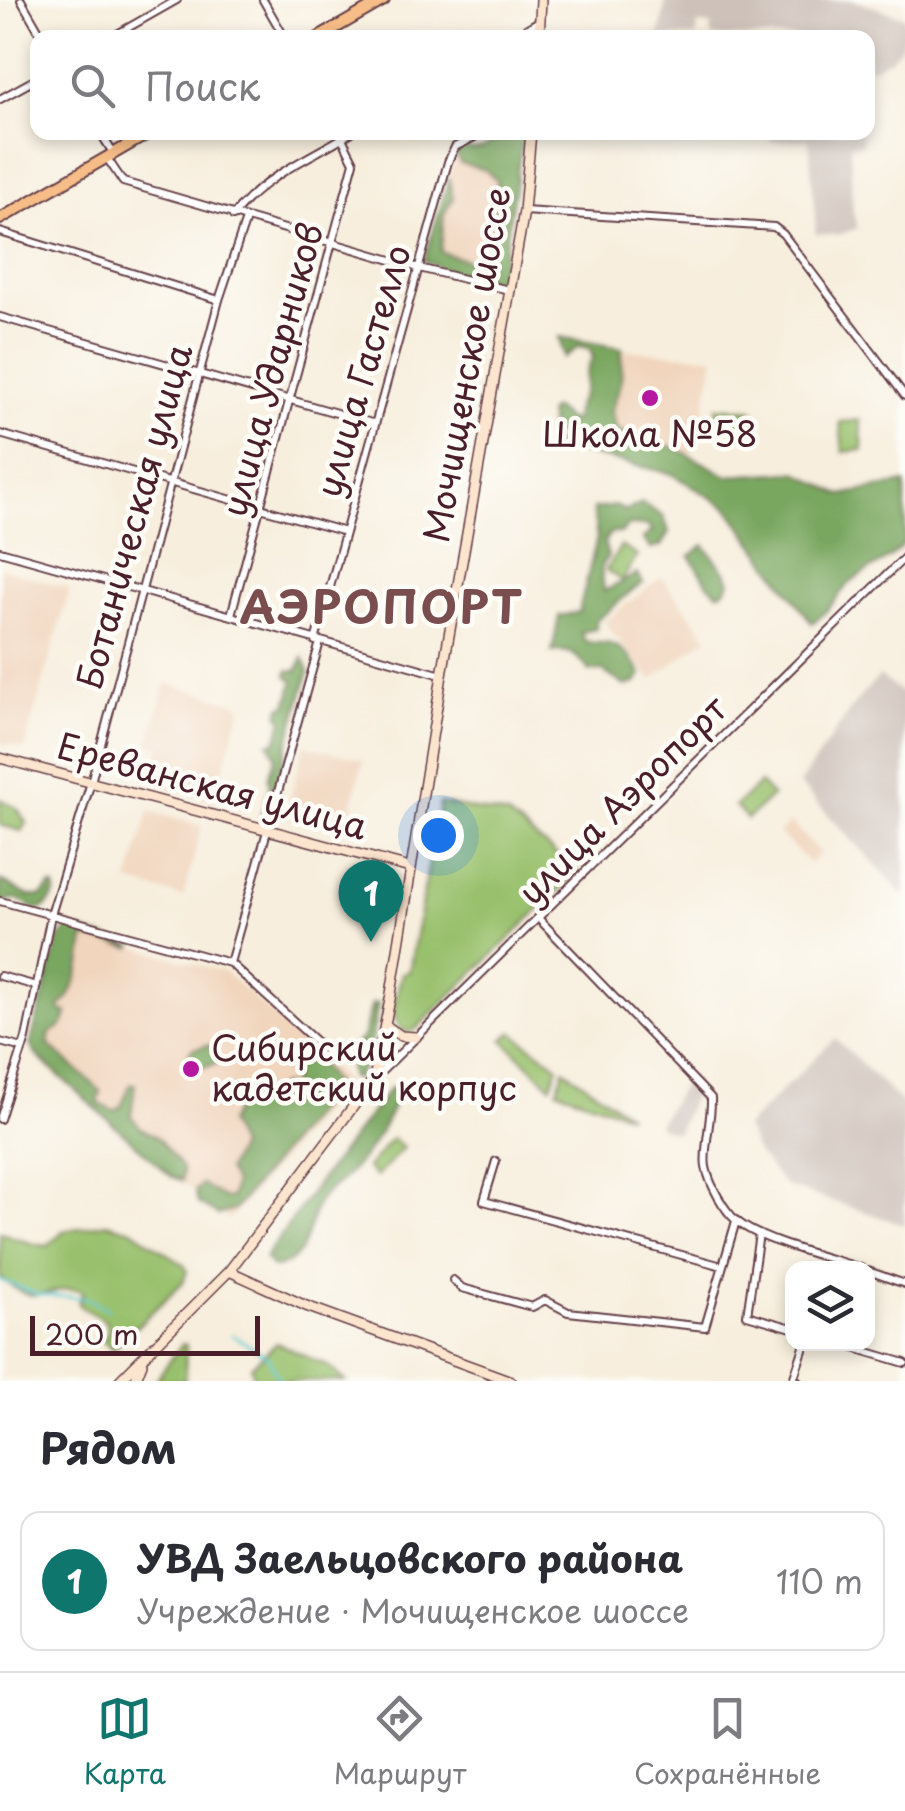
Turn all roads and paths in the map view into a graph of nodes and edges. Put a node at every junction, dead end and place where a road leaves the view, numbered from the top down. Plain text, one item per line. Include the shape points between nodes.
1 (22, 0) edge
2 (177, 0) edge
3 (263, 0) edge
4 (384, 0) edge
5 (541, 0) edge
6 (540, 20) junction
7 (38, 30) edge
8 (124, 30) edge
9 (280, 30) edge
10 (332, 30) edge
11 (524, 30) edge
12 (539, 30) edge
13 (30, 82) edge
14 (0, 99) edge
15 (103, 140) edge
16 (137, 140) edge
17 (333, 140) edge
18 (343, 140) edge
19 (468, 140) edge
20 (530, 140) edge
21 (110, 156) junction
22 (524, 211) junction
23 (233, 216) junction
24 (0, 219) edge
25 (246, 219) junction
26 (0, 232) edge
27 (332, 242) junction
28 (419, 268) junction
29 (509, 290) junction
30 (219, 300) junction
31 (0, 317) edge
32 (200, 375) junction
33 (905, 396) edge
34 (288, 401) junction
35 (375, 424) junction
36 (0, 434) edge
37 (171, 480) junction
38 (263, 507) junction
39 (345, 532) junction
40 (0, 551) edge
41 (905, 557) edge
42 (140, 591) junction
43 (231, 615) junction
44 (317, 641) junction
45 (442, 675) junction
46 (0, 758) edge
47 (90, 782) junction
48 (266, 831) junction
49 (410, 868) junction
50 (0, 901) edge
51 (50, 915) junction
52 (539, 919) junction
53 (230, 963) junction
54 (0, 976) edge
55 (38, 986) junction
56 (385, 1025) junction
57 (416, 1037) junction
58 (0, 1042) edge
59 (23, 1048) junction
60 (322, 1048) dead end
61 (374, 1079) junction
62 (2, 1108) edge
63 (0, 1119) edge
64 (496, 1161) dead end
65 (736, 1221) junction
66 (759, 1234) junction
67 (838, 1261) edge
68 (722, 1266) junction
69 (229, 1271) junction
70 (875, 1274) edge
71 (453, 1280) dead end
72 (905, 1284) edge
73 (785, 1326) edge
74 (803, 1351) edge
75 (865, 1351) edge
76 (143, 1360) junction
77 (905, 1363) edge
78 (120, 1381) edge
79 (134, 1381) edge
80 (511, 1381) edge
81 (798, 1381) edge

1 - 7 street
2 - 8 street
3 - 9 street
4 - 10 main road
5 - 6 main road
6 - 11 street
6 - 12 main road
13 - 14 street
15 - 21 street
16 - 21 main road
17 - 23 street via 266,182
18 - 27 street, улица Ударников via 354,162
19 - 28 street, улица Гастелло via 454,147
20 - 22 main road, Мочищенское шоссе
21 - 23 street via 123,182
21 - 24 main road
22 - 29 main road, Мочищенское шоссе
22 - 33 street via 774,227
23 - 25 street
25 - 27 street
25 - 30 street, Ботаническая улица
26 - 30 street
27 - 28 street
27 - 34 street, улица Ударников
28 - 29 street
28 - 35 street, улица Гастелло
29 - 45 main road, Мочищенское шоссе
30 - 32 street, Ботаническая улица
31 - 32 street
32 - 34 street
32 - 37 street, Ботаническая улица
34 - 35 street
34 - 38 street, улица Ударников
35 - 39 street, улица Гастелло
36 - 37 street
37 - 38 street
37 - 42 street, Ботаническая улица
38 - 39 street
38 - 43 street, улица Ударников
39 - 44 street, улица Гастелло
40 - 42 street
41 - 52 street, улица Аэропорт
42 - 43 street
42 - 47 street, Ботаническая улица
43 - 44 street
44 - 45 street
44 - 48 street, улица Гастелло
45 - 49 main road, Мочищенское шоссе
46 - 47 main road, Ереванская улица
47 - 48 main road, Ереванская улица
47 - 51 street, Ботаническая улица
48 - 49 main road, Ереванская улица
48 - 53 street, улица Гастелло
49 - 56 main road, Мочищенское шоссе
50 - 51 street
51 - 53 street
51 - 55 street, Ботаническая улица
52 - 57 street, улица Аэропорт
52 - 65 street via 711,1098 705,1163
53 - 60 street
54 - 55 street
55 - 59 street, Ботаническая улица
56 - 57 main road
56 - 61 main road, Мочищенское шоссе
57 - 61 street, улица Аэропорт
58 - 59 street
59 - 62 street, Ботаническая улица
61 - 69 main road
62 - 63 street, Ботаническая улица
64 - 68 street via 484,1201
65 - 66 street
65 - 68 street
66 - 67 street
66 - 73 street via 747,1315
68 - 71 street via 706,1327 568,1312 545,1300 532,1307
69 - 76 main road
69 - 80 main road
70 - 72 street
74 - 81 street via 793,1380
75 - 77 street
76 - 78 main road
76 - 79 main road

